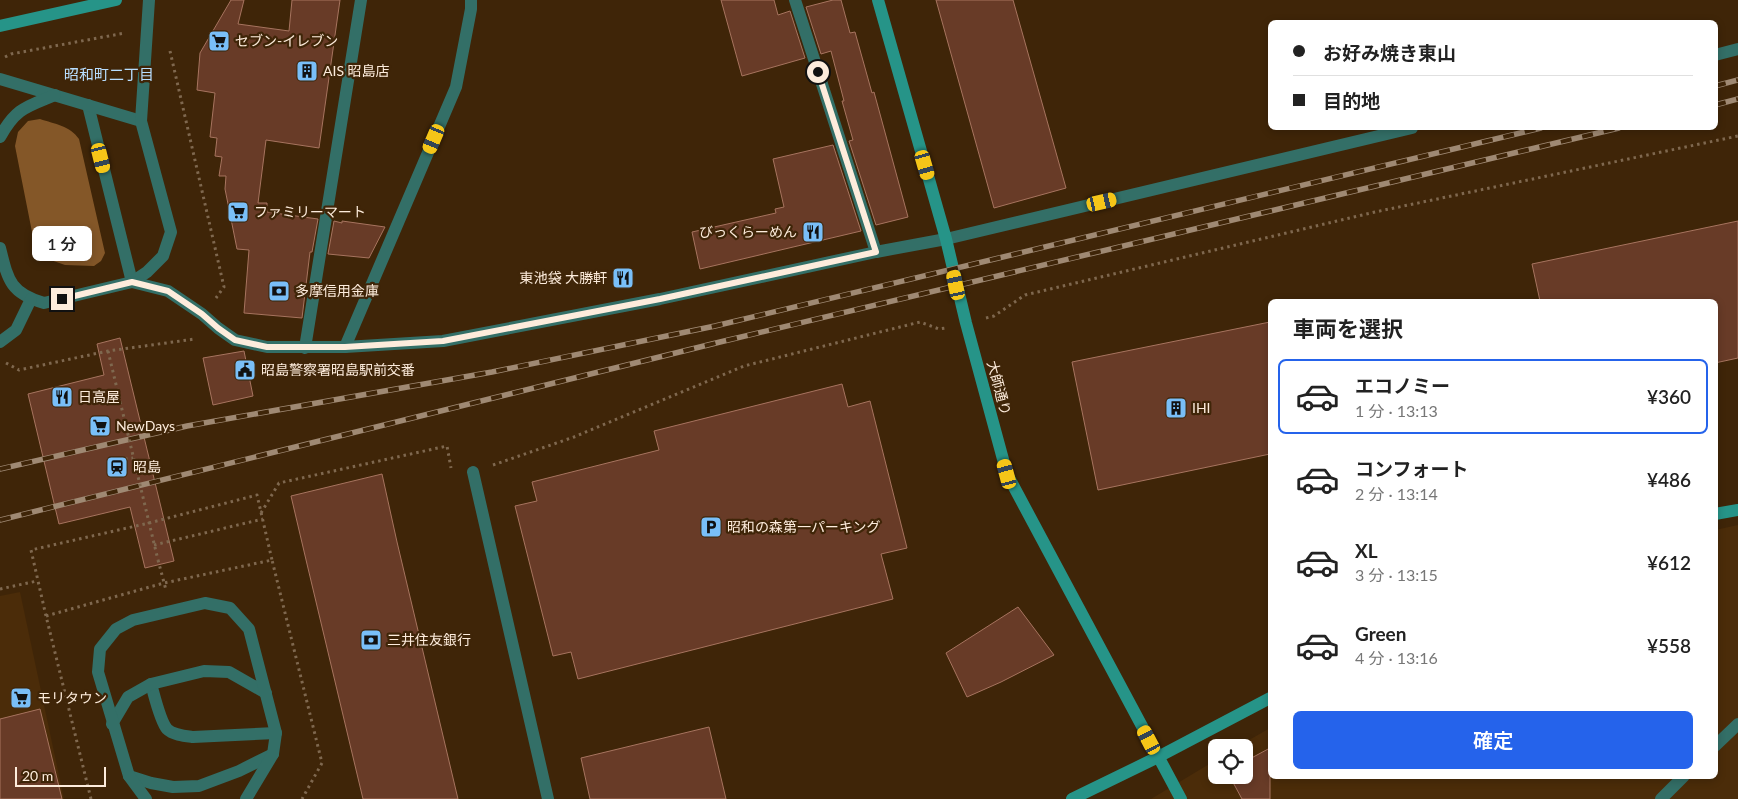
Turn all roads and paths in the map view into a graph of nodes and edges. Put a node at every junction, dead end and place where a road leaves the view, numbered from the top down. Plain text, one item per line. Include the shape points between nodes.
1 (116, 0) edge
2 (148, 0) edge
3 (361, 0) edge
4 (471, 0) edge
5 (795, 0) edge
6 (878, 0) edge
7 (0, 26) edge
8 (124, 34) dead end
9 (169, 48) dead end
10 (1738, 50) edge
11 (1718, 54) edge
12 (0, 59) edge
13 (0, 79) edge
14 (55, 95) junction
15 (88, 105) junction
16 (141, 121) junction
17 (1404, 130) edge
18 (1738, 136) edge
19 (0, 137) edge
20 (946, 239) junction
21 (0, 248) edge
22 (876, 252) junction
23 (132, 282) junction
24 (31, 299) junction
25 (212, 302) dead end
26 (966, 323) junction
27 (196, 338) dead end
28 (0, 342) edge
29 (345, 347) junction
30 (304, 348) junction
31 (108, 351) junction
32 (3, 361) dead end
33 (133, 458) junction
34 (125, 460) dead end
35 (450, 463) dead end
36 (473, 472) joint
37 (1738, 510) edge
38 (261, 513) junction
39 (1718, 513) edge
40 (263, 519) junction
41 (149, 523) junction
42 (154, 545) junction
43 (272, 560) dead end
44 (38, 581) junction
45 (0, 589) edge
46 (166, 590) dead end
47 (46, 616) dead end
48 (151, 684) junction
49 (266, 693) junction
50 (1268, 699) edge
51 (112, 724) junction
52 (1738, 724) edge
53 (276, 733) junction
54 (1718, 743) edge
55 (273, 754) junction
56 (1158, 757) junction
57 (128, 776) junction
58 (1681, 779) edge
59 (146, 799) edge
60 (246, 799) edge
61 (548, 799) edge
62 (1072, 799) edge
63 (1181, 799) edge
64 (1661, 799) edge

1 - 7 street
2 - 16 street
3 - 30 street
4 - 29 street via 456,87
5 - 22 street
6 - 20 street, 大師通り
8 - 12 path via 11,54
9 - 25 path via 224,287
10 - 11 street
13 - 14 street
14 - 15 street
14 - 19 street via 22,108 9,120
15 - 16 street
15 - 23 street
16 - 23 street via 171,232 163,256
17 - 20 street
18 - 26 path via 1375,212 1034,292 994,316
20 - 22 street
20 - 26 street, 大師通り
21 - 24 street via 7,276 16,289
22 - 29 street via 660,299 443,341
23 - 24 street via 44,303
23 - 30 street via 168,291 235,340 267,347
24 - 28 street via 16,330
26 - 36 path via 939,329 920,322 744,366 574,437
26 - 56 street, 大師通り via 1007,474
27 - 31 path
29 - 30 street
31 - 32 path via 19,370
31 - 33 path, bridge
33 - 34 path
33 - 41 path, bridge
35 - 38 path via 446,446 280,483
36 - 61 street
37 - 39 street
38 - 40 path
38 - 41 path via 257,494
40 - 42 path
40 - 43 path
41 - 42 path, bridge
41 - 44 path via 31,550
42 - 46 path, bridge
44 - 45 path
44 - 47 path
48 - 49 street via 204,672 229,672
48 - 51 street via 128,697
48 - 53 street via 167,729 180,736
49 - 51 street via 249,629 230,608 205,603 133,620 116,629 100,650 98,672
49 - 53 street
50 - 56 street
51 - 57 street
52 - 54 street
53 - 55 street
55 - 57 street via 199,786 151,783
55 - 60 street
56 - 62 street
56 - 63 street, 大師通り
57 - 59 street
58 - 64 street

